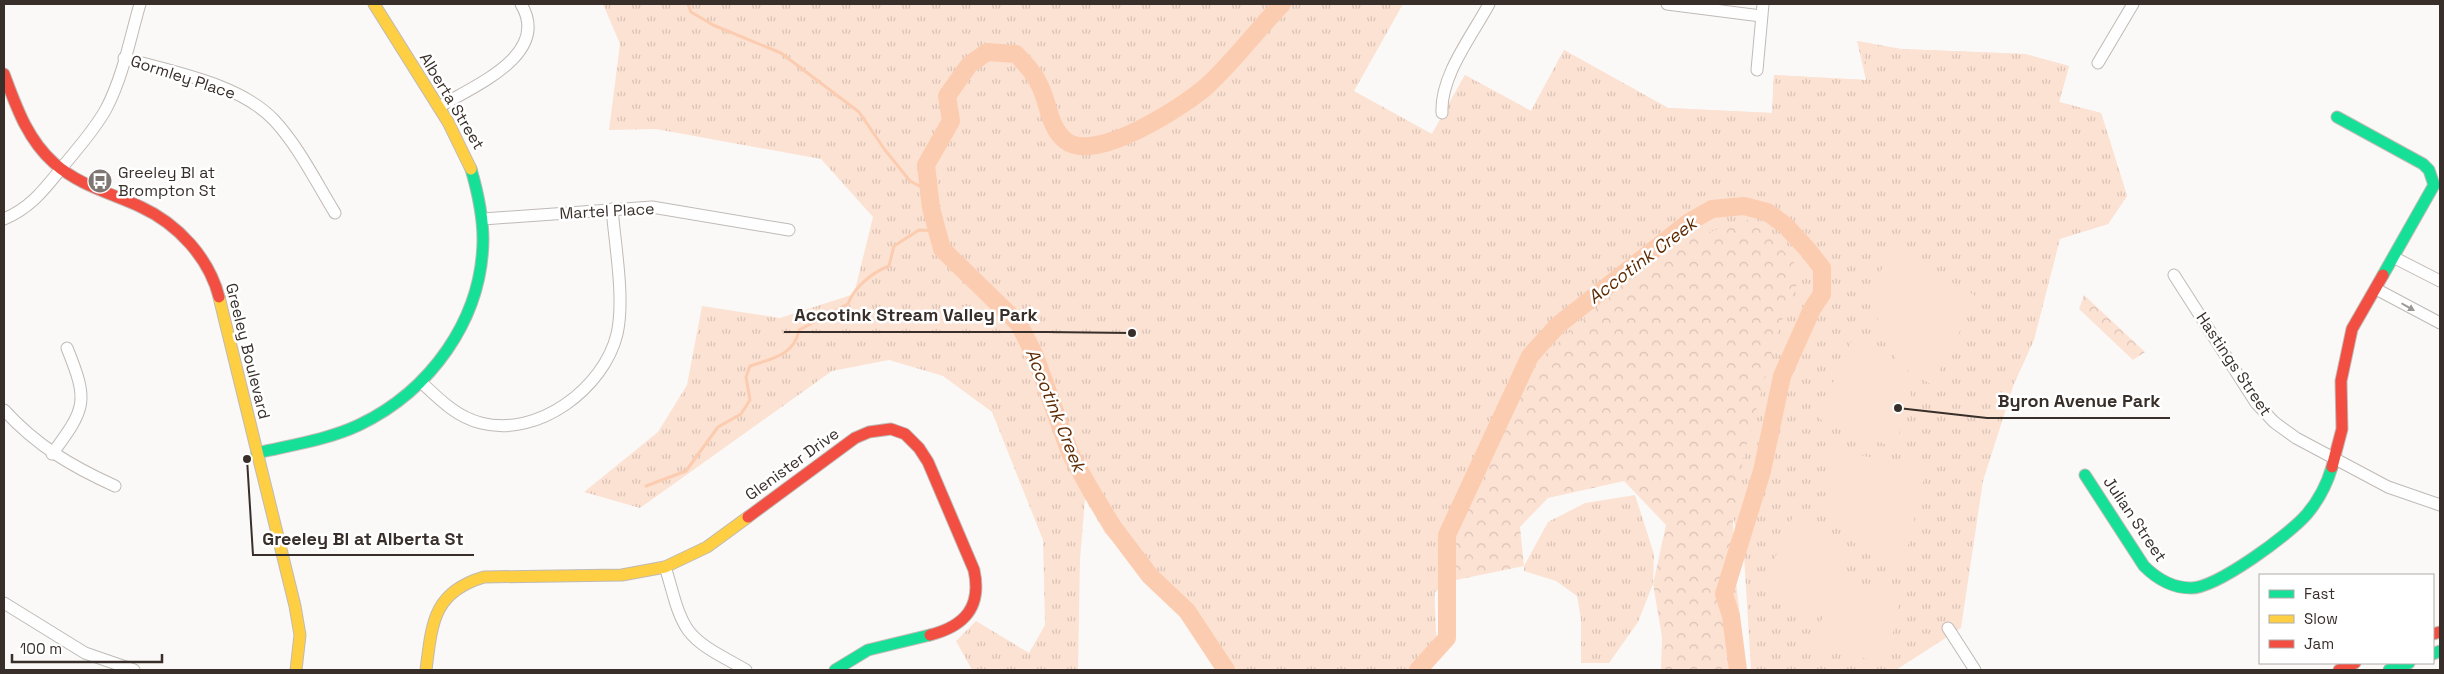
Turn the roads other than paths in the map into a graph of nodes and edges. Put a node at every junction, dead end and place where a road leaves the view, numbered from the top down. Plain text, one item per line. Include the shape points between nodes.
1 (140, 4) edge
2 (374, 4) edge
3 (521, 4) edge
4 (1489, 4) edge
5 (1667, 4) edge
6 (1763, 4) edge
7 (2133, 4) edge
8 (1760, 16) junction
9 (124, 58) junction
10 (2098, 63) dead end
11 (1757, 70) dead end
12 (4, 74) edge
13 (439, 107) junction
14 (1442, 113) dead end
15 (2337, 117) dead end
16 (62, 168) junction
17 (612, 209) junction
18 (335, 213) dead end
19 (4, 219) edge
20 (483, 219) junction
21 (789, 230) dead end
22 (2395, 258) junction
23 (2174, 275) dead end
24 (2440, 281) edge
25 (2376, 289) junction
26 (2440, 323) edge
27 (67, 348) dead end
28 (422, 384) junction
29 (4, 410) edge
30 (257, 453) junction
31 (52, 454) junction
32 (2334, 458) junction
33 (2085, 474) dead end
34 (115, 486) dead end
35 (2440, 505) edge
36 (665, 567) junction
37 (4, 603) edge
38 (1948, 628) dead end
39 (2353, 664) edge
40 (2406, 664) edge
41 (134, 670) edge
42 (296, 670) edge
43 (426, 670) edge
44 (746, 670) edge
45 (835, 670) edge
46 (1975, 670) edge
47 (2339, 670) edge
48 (2389, 670) edge

1 - 9 street
2 - 13 street, Alberta Street
3 - 13 street via 528,31 517,56
4 - 14 street via 1447,81 1441,98
5 - 8 street
6 - 8 street
7 - 10 street
8 - 11 street
9 - 16 street via 104,112
9 - 18 street, Gormley Place via 217,86 257,106 286,134
12 - 16 street, Greeley Boulevard via 33,138 41,150
13 - 20 street, Alberta Street via 470,164
15 - 22 street, Julian Street via 2423,164 2434,179 2430,196
16 - 19 street via 30,206
16 - 30 street, Greeley Boulevard via 82,184 159,216 182,234 200,255 217,290
17 - 20 street, Martel Place
17 - 21 street, Martel Place via 665,209
17 - 28 street via 619,297 618,327 607,360 582,390 540,418 518,425 499,426 460,415
20 - 28 street, Alberta Street via 481,268 470,308 452,346
22 - 24 street
22 - 25 street, Julian Street
23 - 32 street, Hastings Street via 2263,411 2288,433
25 -> 26 street
25 - 32 street, Julian Street via 2359,315 2347,344 2341,381 2342,430
27 - 31 street via 80,383 81,407 75,423
28 - 30 street, Alberta Street via 395,405 359,425
29 - 31 street
30 - 42 street, Greeley Boulevard via 299,623
31 - 34 street
32 - 33 street, Julian Street via 2331,474 2320,495 2293,529 2224,576 2193,588 2162,581 2144,566
32 - 35 street, Hastings Street via 2388,487
36 - 43 street, Glenister Drive via 622,574 471,580 447,596 438,609
36 - 44 street via 688,630 700,642
36 - 45 street, Glenister Drive via 707,547 854,438 880,428 897,430 911,438 925,457 974,570 976,600 967,617 958,625 868,650
37 - 41 street via 85,653
38 - 46 street
39 - 47 street
40 - 48 street

